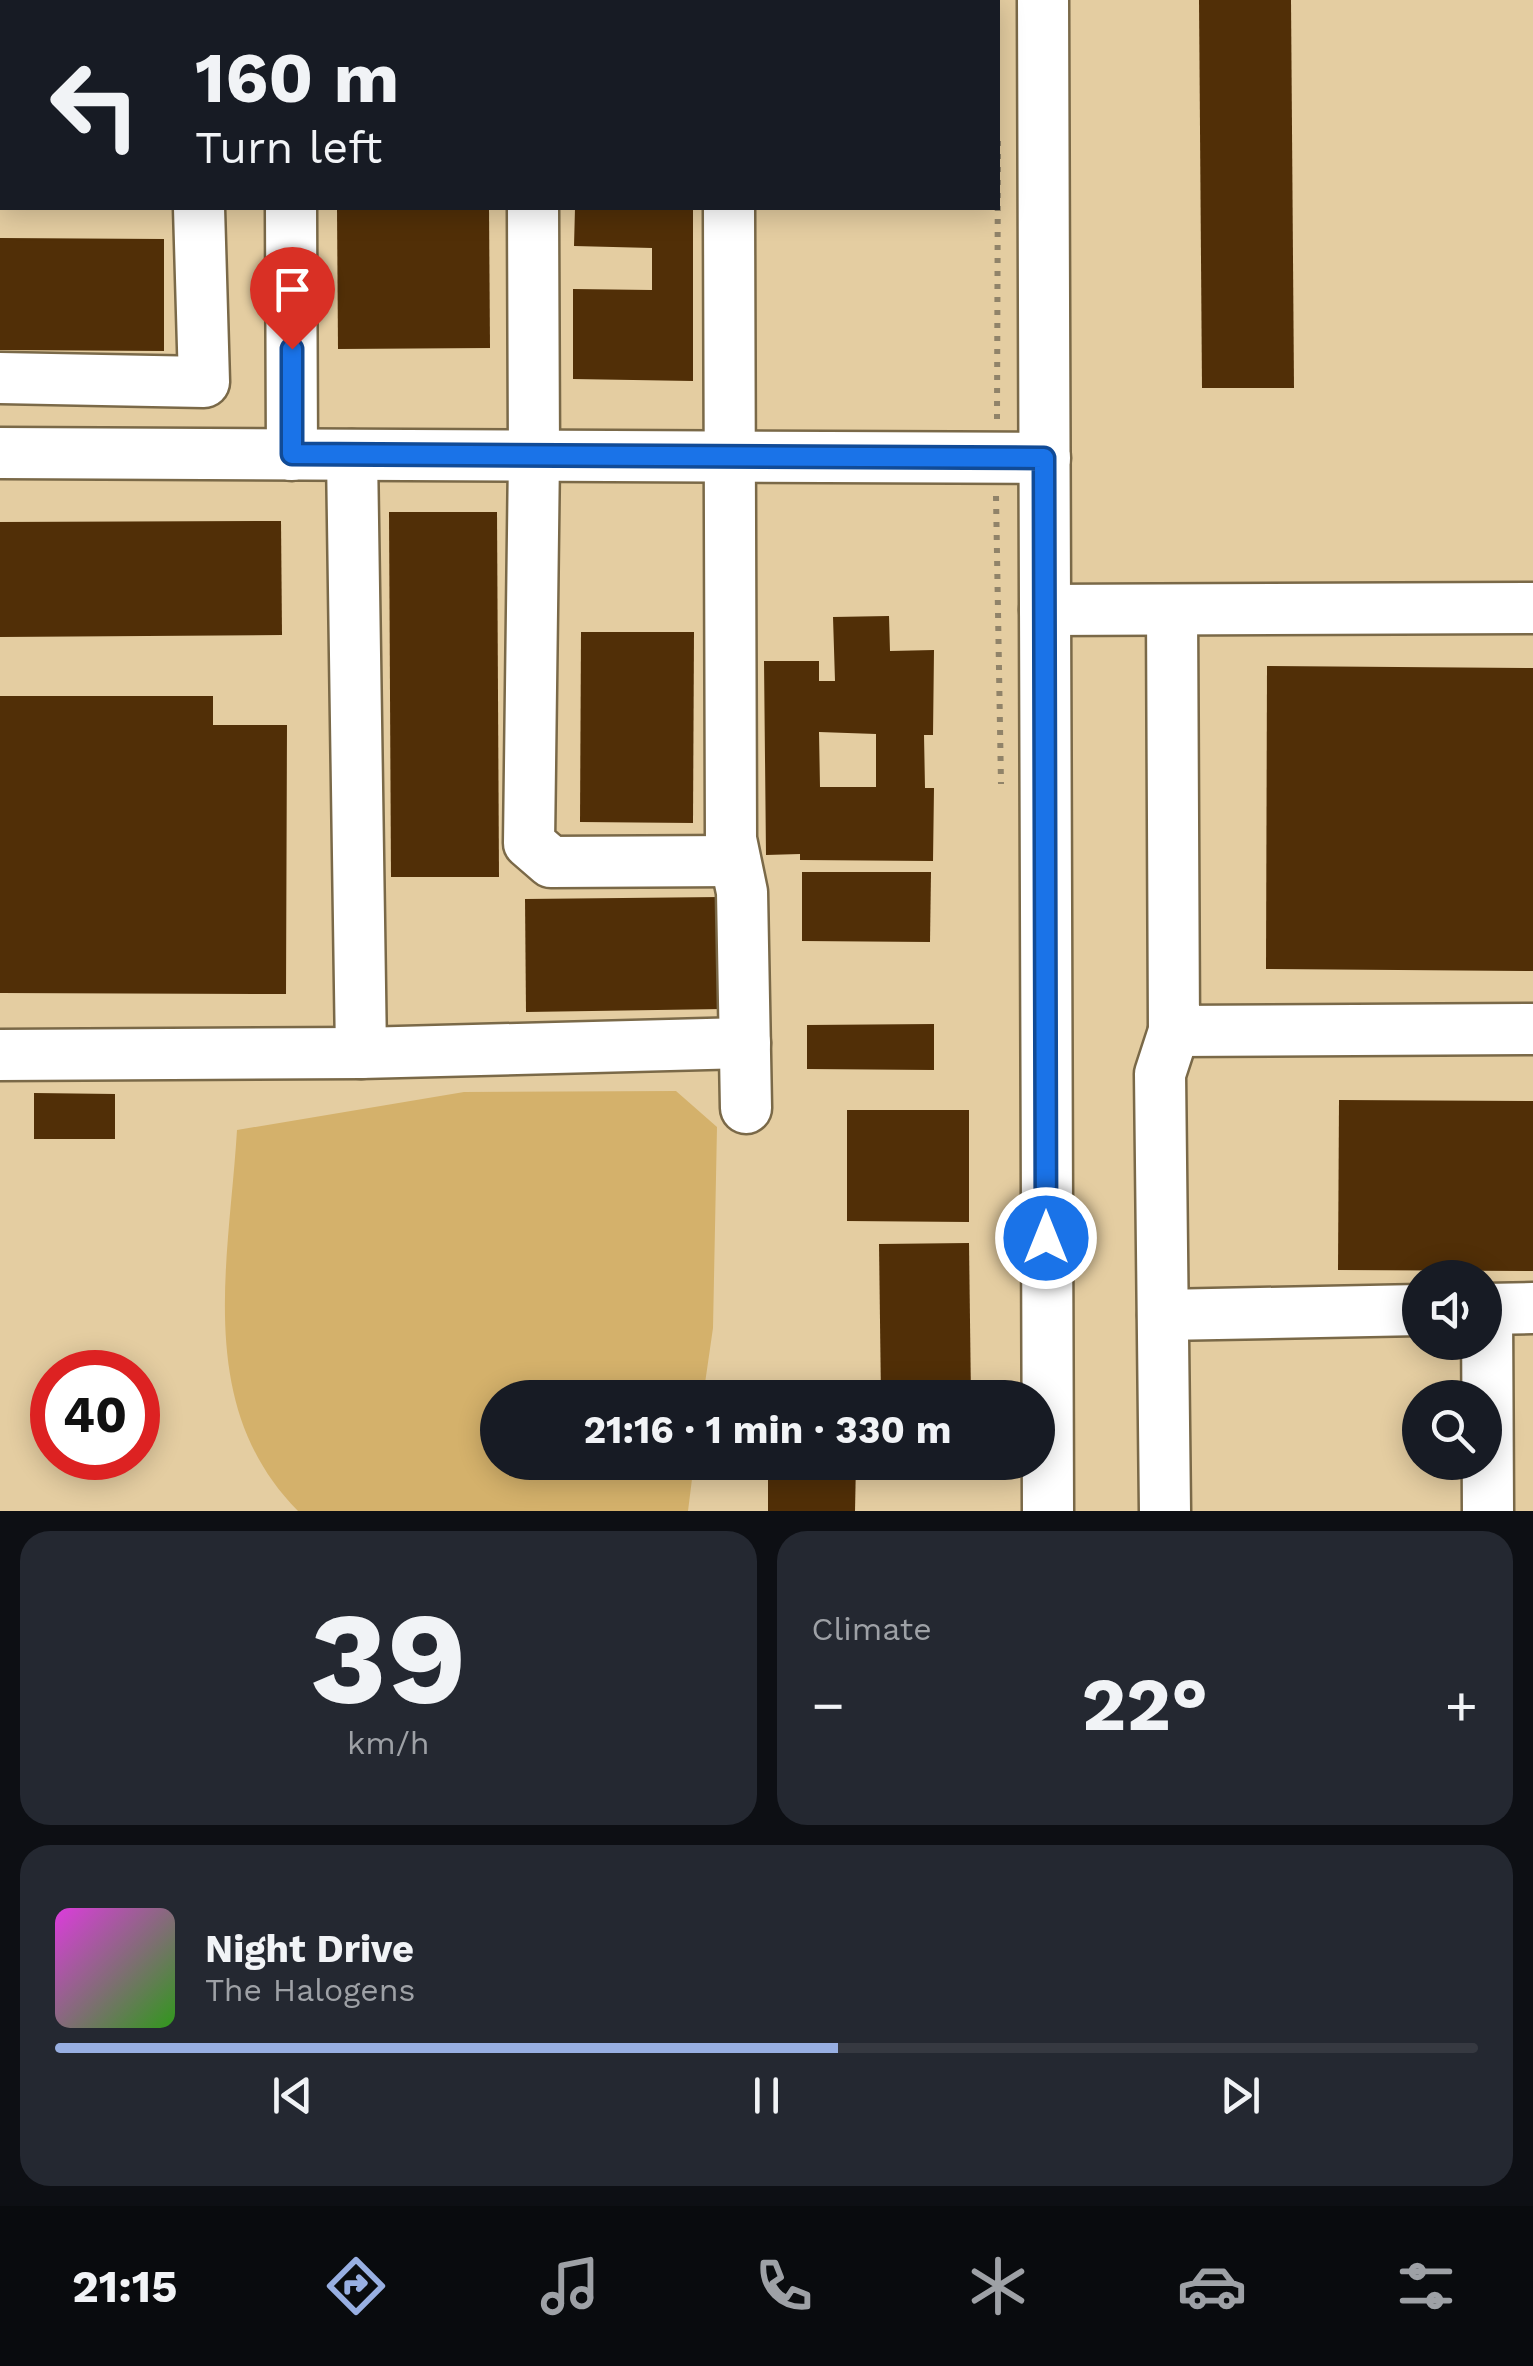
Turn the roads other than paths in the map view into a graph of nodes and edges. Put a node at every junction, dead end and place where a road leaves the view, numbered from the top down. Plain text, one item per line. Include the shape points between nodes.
1 (1044, 0) edge
2 (199, 210) edge
3 (291, 210) edge
4 (532, 210) edge
5 (729, 210) edge
6 (0, 378) edge
7 (0, 453) edge
8 (292, 454) junction
9 (352, 455) junction
10 (534, 456) junction
11 (730, 457) junction
12 (1021, 458) junction
13 (1533, 608) edge
14 (1044, 610) junction
15 (1172, 610) junction
16 (736, 861) junction
17 (1533, 1029) edge
18 (1174, 1030) junction
19 (745, 1043) junction
20 (361, 1053) junction
21 (0, 1055) edge
22 (746, 1108) dead end
23 (1402, 1310) edge
24 (1163, 1315) junction
25 (1498, 1360) edge
26 (1048, 1511) edge
27 (1165, 1511) edge
28 (1488, 1511) edge

1 - 12 street
2 - 6 street via 204,382
3 - 8 street
4 - 10 street
5 - 11 street
7 - 8 street
8 - 9 street
9 - 10 street
9 - 20 street
10 - 11 street
10 - 16 street via 528,843 551,862
11 - 12 street
11 - 16 street
12 - 14 street
13 - 15 street
14 - 15 street
14 - 26 street
15 - 18 street
16 - 19 street
17 - 18 street
18 - 24 street via 1160,1074
19 - 20 street
19 - 22 street
20 - 21 street
23 - 24 street
24 - 27 street
25 - 28 street

